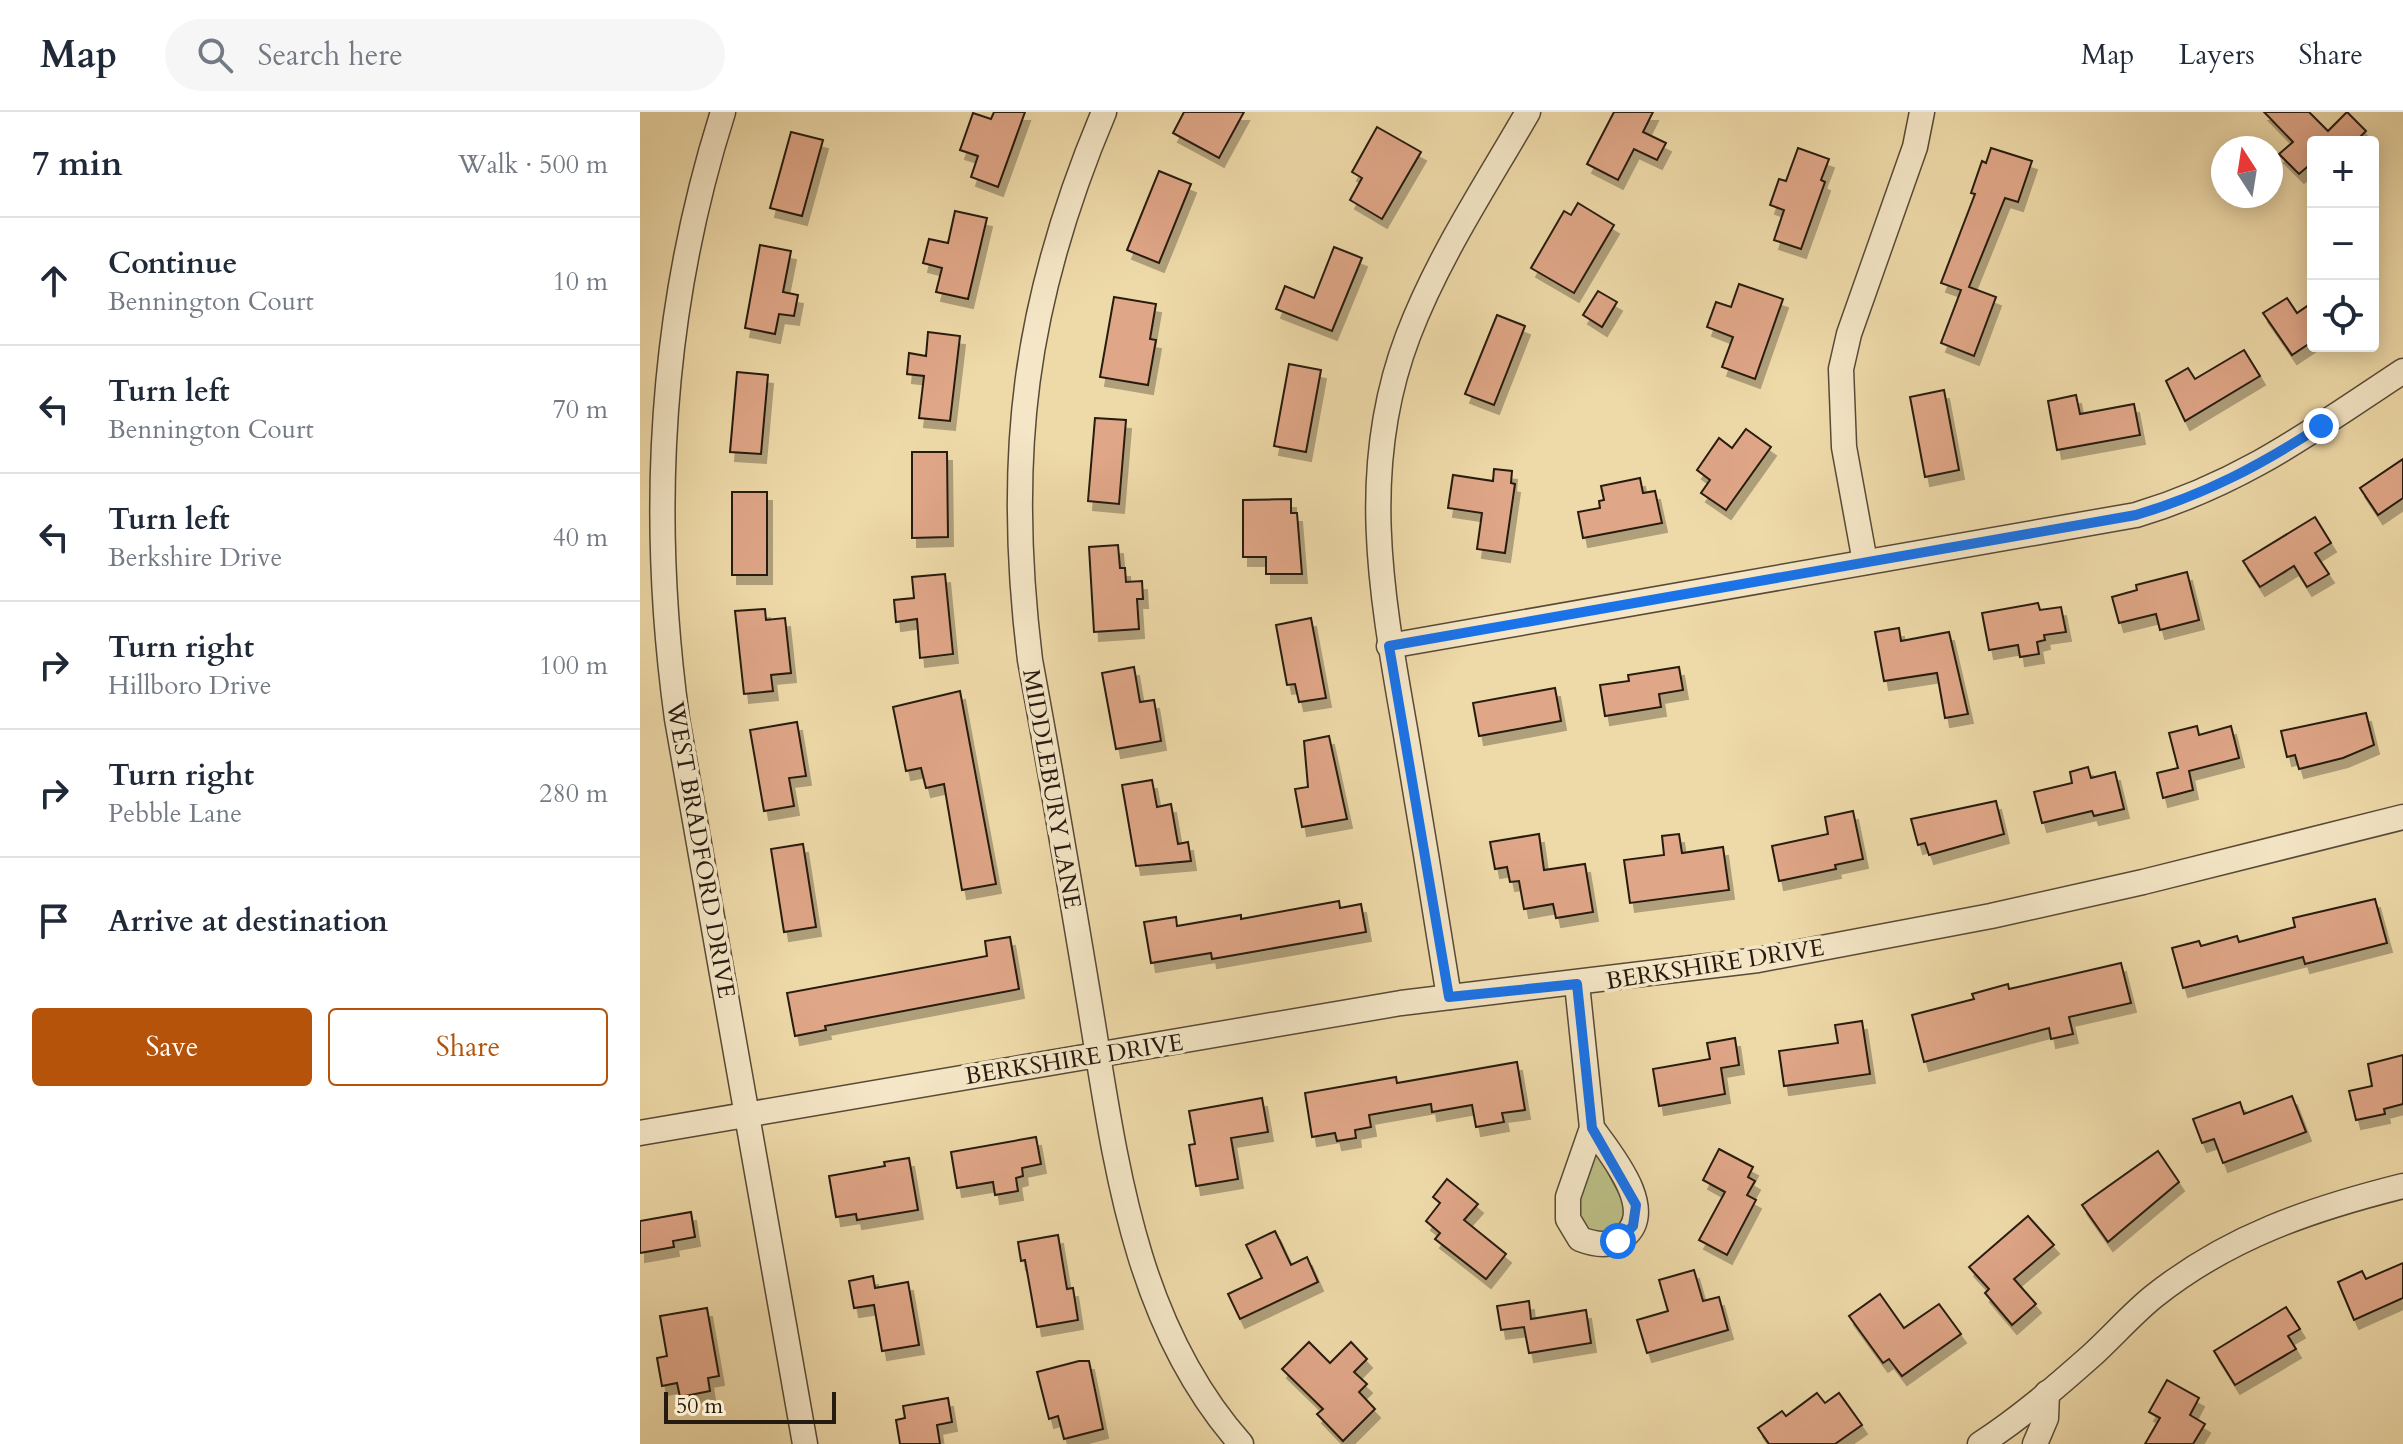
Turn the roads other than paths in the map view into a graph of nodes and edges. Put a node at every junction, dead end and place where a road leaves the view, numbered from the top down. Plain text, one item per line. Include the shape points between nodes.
1 (723, 112) edge
2 (1104, 112) edge
3 (1528, 112) edge
4 (1922, 112) edge
5 (2403, 371) edge
6 (1865, 562) junction
7 (1389, 646) junction
8 (2403, 817) edge
9 (1577, 984) junction
10 (1449, 997) junction
11 (1098, 1054) junction
12 (746, 1114) junction
13 (1592, 1128) dead end
14 (640, 1133) edge
15 (2403, 1186) edge
16 (2047, 1393) junction
17 (805, 1444) edge
18 (1241, 1444) edge
19 (1980, 1444) edge
20 (2035, 1444) edge

1 - 12 street, WEST BRADFORD DRIVE via 677,308 660,506 677,719
2 - 11 street, MIDDLEBURY LANE via 1071,196 1040,302 1027,375 1018,508 1030,660
3 - 7 street via 1427,293 1390,397 1376,522
4 - 6 street via 1841,369 1844,447
5 - 6 street via 2267,460 2192,498 2069,529
6 - 7 street
7 - 10 street
8 - 9 street, BERKSHIRE DRIVE via 1991,916 1758,960
9 - 10 street, BERKSHIRE DRIVE
9 - 13 street
10 - 11 street, BERKSHIRE DRIVE
11 - 12 street, BERKSHIRE DRIVE
11 - 18 street, MIDDLEBURY LANE via 1130,1229 1145,1277 1186,1369
12 - 14 street, BERKSHIRE DRIVE
12 - 17 street, WEST BRADFORD DRIVE
15 - 16 street via 2329,1205 2238,1241 2152,1298
16 - 19 street
16 - 20 street via 2046,1418

